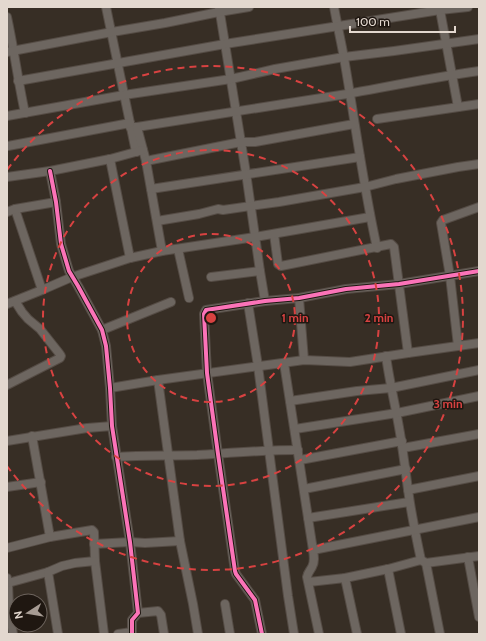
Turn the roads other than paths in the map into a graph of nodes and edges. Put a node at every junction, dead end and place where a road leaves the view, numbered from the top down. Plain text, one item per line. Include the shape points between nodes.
1 (106, 7) edge
2 (249, 7) edge
3 (334, 7) edge
4 (468, 7) edge
5 (219, 9) edge
6 (440, 10) junction
7 (7, 17) edge
8 (338, 26) junction
9 (112, 32) junction
10 (479, 39) edge
11 (225, 44) junction
12 (446, 44) junction
13 (11, 52) edge
14 (344, 57) junction
15 (118, 63) junction
16 (479, 71) edge
17 (452, 75) junction
18 (231, 79) junction
19 (18, 81) junction
20 (349, 93) junction
21 (124, 95) junction
22 (479, 104) edge
23 (458, 107) junction
24 (236, 111) junction
25 (24, 113) junction
26 (7, 116) edge
27 (377, 119) dead end
28 (354, 124) junction
29 (133, 126) junction
30 (241, 142) junction
31 (8, 146) dead end
32 (140, 151) junction
33 (360, 157) junction
34 (110, 159) junction
35 (146, 161) junction
36 (479, 164) edge
37 (50, 171) junction
38 (246, 174) junction
39 (7, 176) edge
40 (365, 187) junction
41 (151, 189) junction
42 (56, 202) junction
43 (251, 206) junction
44 (479, 207) edge
45 (11, 211) edge
46 (370, 217) junction
47 (157, 221) junction
48 (274, 234) junction
49 (255, 237) junction
50 (178, 248) junction
51 (377, 248) junction
52 (162, 251) junction
53 (130, 258) junction
54 (260, 271) junction
55 (479, 271) edge
56 (450, 276) junction
57 (72, 277) junction
58 (211, 277) dead end
59 (399, 284) junction
60 (42, 290) junction
61 (189, 298) dead end
62 (299, 298) junction
63 (265, 300) junction
64 (11, 302) edge
65 (171, 302) dead end
66 (248, 303) junction
67 (102, 330) junction
68 (479, 343) edge
69 (458, 346) junction
70 (408, 353) junction
71 (386, 356) junction
72 (304, 360) junction
73 (284, 363) junction
74 (258, 366) junction
75 (479, 370) edge
76 (207, 373) junction
77 (158, 380) junction
78 (7, 385) edge
79 (110, 388) junction
80 (391, 388) junction
81 (479, 396) edge
82 (290, 401) junction
83 (397, 413) junction
84 (112, 426) junction
85 (295, 429) junction
86 (479, 434) edge
87 (32, 436) junction
88 (7, 441) edge
89 (402, 444) junction
90 (269, 450) junction
91 (298, 450) junction
92 (218, 454) junction
93 (116, 456) junction
94 (168, 456) junction
95 (300, 460) junction
96 (406, 469) junction
97 (479, 476) edge
98 (41, 482) junction
99 (7, 487) edge
100 (304, 489) junction
101 (408, 490) junction
102 (409, 502) junction
103 (479, 517) edge
104 (308, 518) junction
105 (414, 530) junction
106 (50, 537) junction
107 (180, 541) junction
108 (130, 542) junction
109 (94, 544) junction
110 (7, 548) edge
111 (313, 550) junction
112 (479, 556) edge
113 (468, 557) junction
114 (424, 561) junction
115 (95, 562) junction
116 (388, 569) junction
117 (48, 572) junction
118 (345, 578) junction
119 (8, 580) edge
120 (309, 582) junction
121 (225, 604) dead end
122 (138, 613) junction
123 (479, 617) edge
124 (132, 633) edge
125 (13, 634) edge
126 (58, 634) edge
127 (104, 634) edge
128 (118, 634) edge
129 (164, 634) edge
130 (198, 634) edge
131 (230, 634) edge
132 (262, 634) edge
133 (294, 634) edge
134 (319, 634) edge
135 (357, 634) edge
136 (401, 634) edge
137 (440, 634) edge

1 - 9 street
2 - 5 street
3 - 8 street
4 - 6 street
5 - 9 street via 165,23
5 - 11 street
6 - 8 street
6 - 12 street
7 - 13 street
8 - 11 street
8 - 14 street
9 - 13 street
9 - 15 street
10 - 12 street
11 - 15 street
11 - 18 street
12 - 14 street
12 - 17 street
13 - 19 street
14 - 18 street
14 - 20 street
15 - 19 street
15 - 21 street
16 - 17 street
17 - 20 street
17 - 23 street
18 - 21 street
18 - 24 street
19 - 25 street
20 - 24 street
20 - 28 street
21 - 25 street
21 - 29 street
22 - 23 street
23 - 27 street
24 - 29 street
24 - 30 street
25 - 26 street
28 - 30 street via 255,142
28 - 33 street
29 - 31 street
29 - 32 street
30 - 35 street
30 - 38 street
32 - 34 street
32 - 35 street
33 - 38 street
33 - 40 street
34 - 37 street
34 - 53 street
35 - 41 street
36 - 40 street
37 - 39 street
37 - 42 street
38 - 41 street
38 - 43 street
40 - 43 street
40 - 46 street
41 - 47 street
42 - 45 street
42 - 57 street via 61,244
43 - 47 street via 218,209
43 - 49 street
44 - 56 street via 441,222
45 - 60 street
46 - 48 street
46 - 51 street
47 - 52 street
48 - 49 street
48 - 51 street via 278,264 281,266
49 - 50 street
49 - 54 street
50 - 52 street
50 - 61 street
51 - 59 street via 391,244 394,246
52 - 53 street
53 - 57 street
54 - 58 street
54 - 63 street
55 - 56 street
56 - 59 street
56 - 69 street
57 - 60 street
57 - 67 street
59 - 62 street via 346,289
59 - 70 street
60 - 64 street
62 - 63 street
62 - 72 street
63 - 66 street
64 - 78 street via 40,329 61,356
65 - 67 street
66 - 74 street
66 - 76 street via 206,310 204,314
67 - 79 street
68 - 69 street
69 - 70 street
70 - 71 street
71 - 72 street via 350,362
71 - 80 street
72 - 73 street
73 - 74 street
73 - 82 street
74 - 76 street
74 - 90 street
75 - 80 street
76 - 77 street
76 - 92 street
77 - 79 street
77 - 94 street
79 - 84 street
80 - 82 street
80 - 83 street
81 - 83 street
82 - 85 street
83 - 85 street
83 - 89 street
84 - 87 street
84 - 93 street
85 - 91 street
86 - 89 street
87 - 88 street
87 - 98 street
89 - 95 street
89 - 96 street
90 - 91 street
90 - 92 street
90 - 133 street
91 - 95 street
92 - 94 street
92 - 132 street via 235,571 256,600
93 - 94 street
93 - 108 street
94 - 107 street
95 - 100 street
96 - 100 street
96 - 101 street
97 - 101 street
98 - 99 street
98 - 106 street
100 - 104 street
101 - 102 street
102 - 104 street
102 - 105 street
103 - 105 street
104 - 111 street
105 - 111 street
105 - 114 street
106 - 109 street via 92,530
106 - 110 street
107 - 108 street
107 - 130 street
108 - 109 street
108 - 122 street
109 - 115 street
111 - 120 street via 314,562 307,577
112 - 113 street
113 - 114 street
113 - 123 street
114 - 116 street
114 - 137 street
115 - 117 street via 75,563
115 - 127 street
116 - 118 street
116 - 136 street
117 - 119 street
117 - 126 street
118 - 120 street
118 - 135 street
119 - 125 street
120 - 134 street
121 - 131 street
122 - 124 street via 132,620
122 - 129 street via 158,611
124 - 128 street

